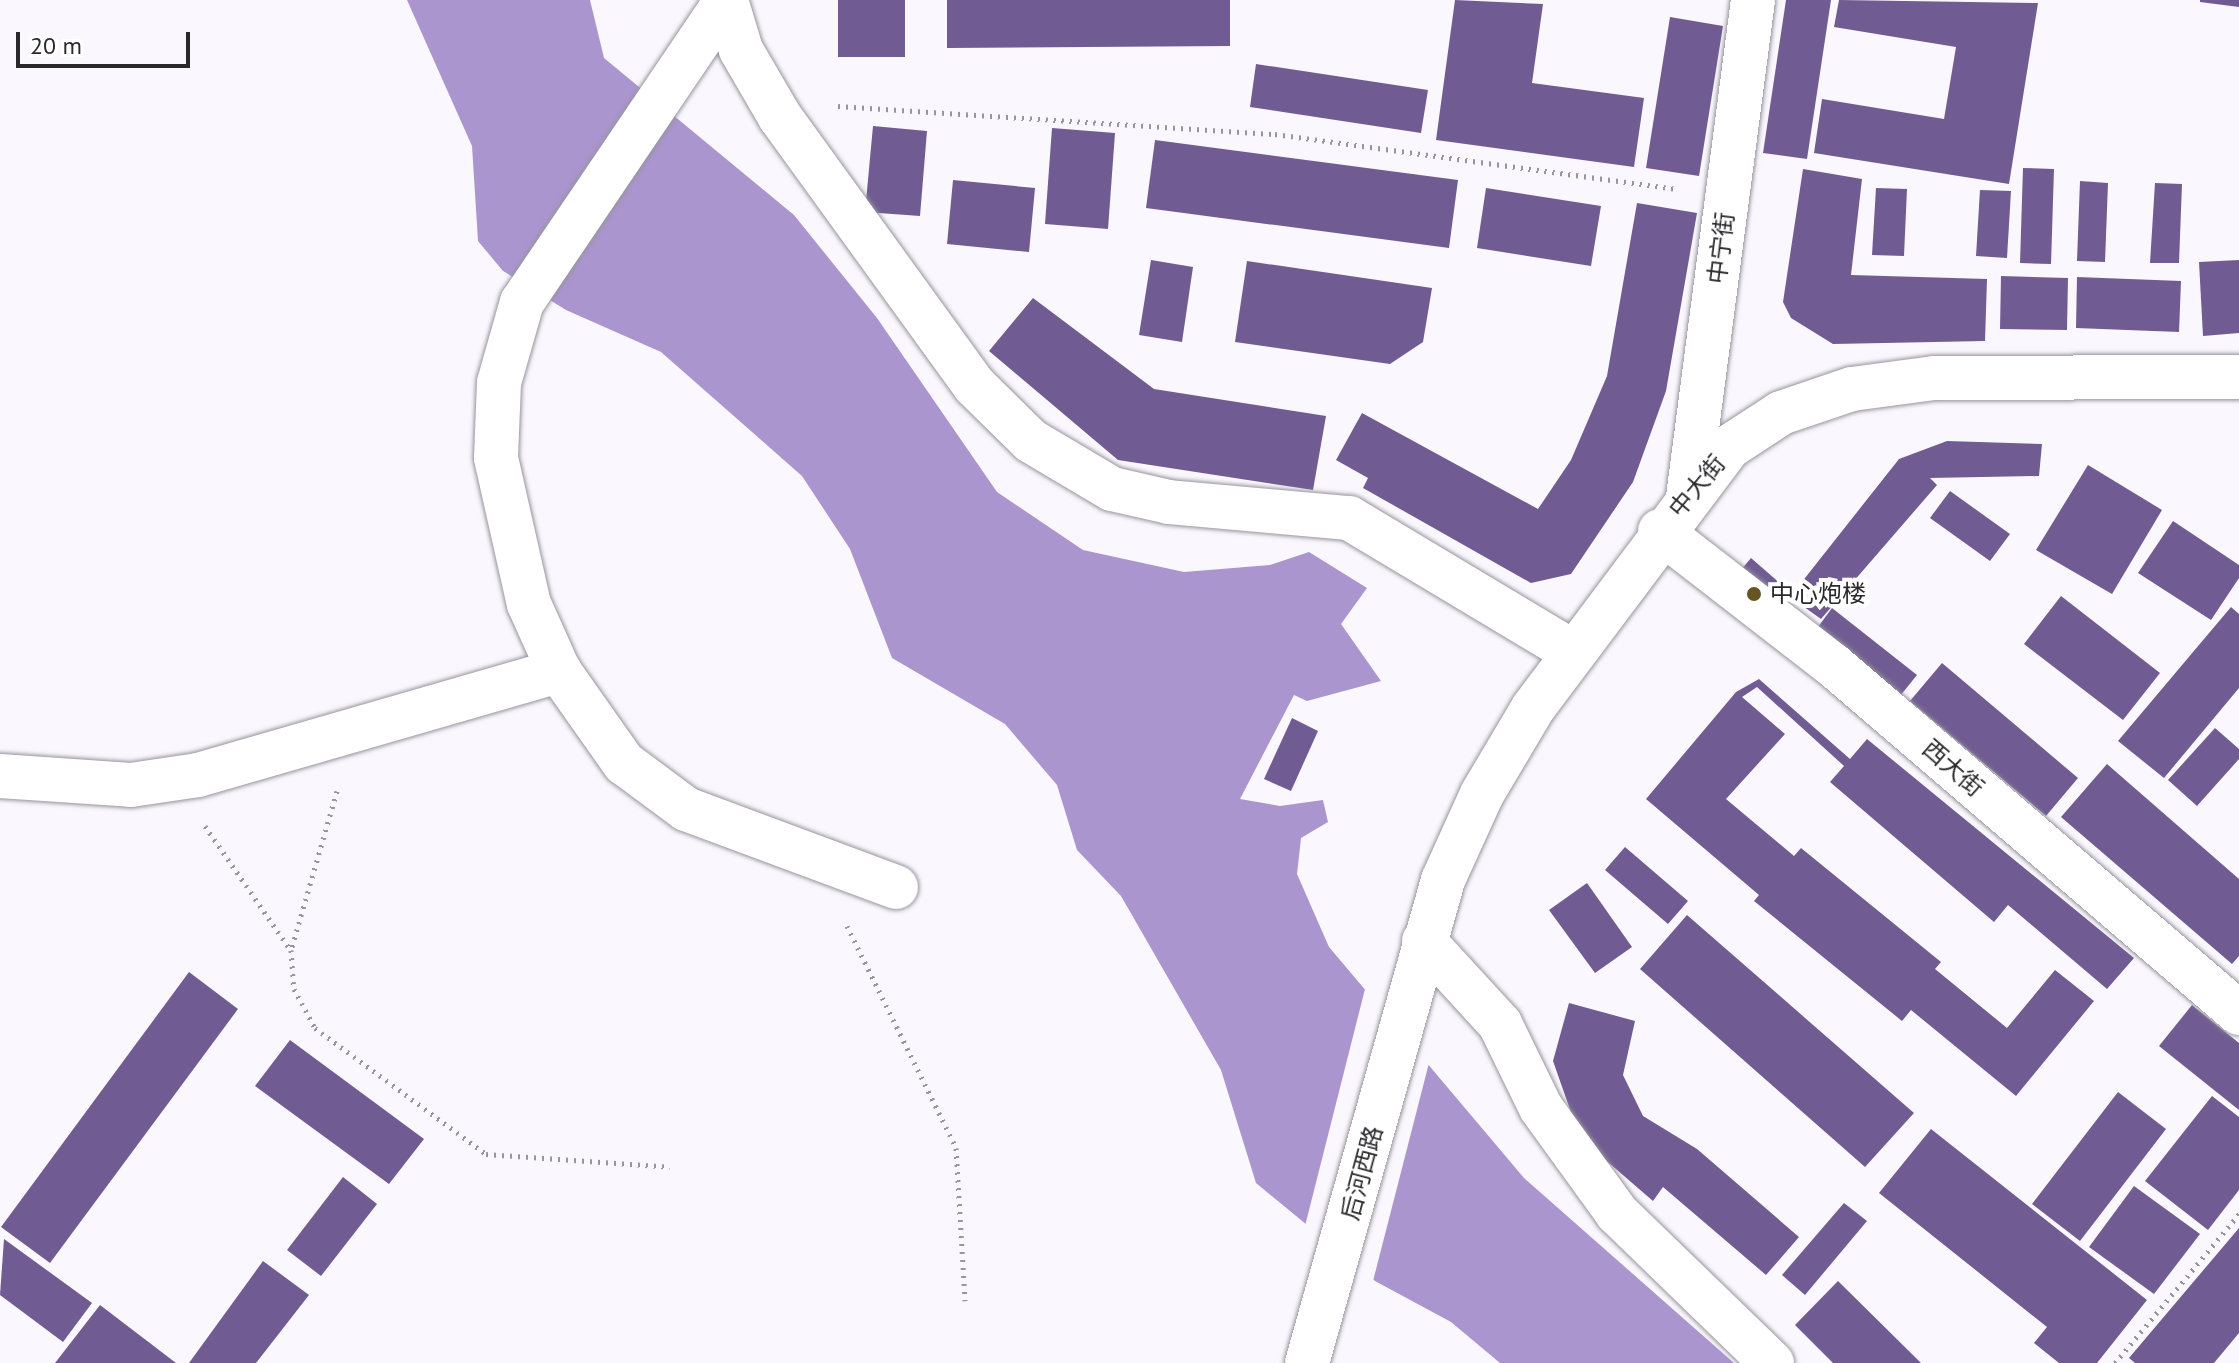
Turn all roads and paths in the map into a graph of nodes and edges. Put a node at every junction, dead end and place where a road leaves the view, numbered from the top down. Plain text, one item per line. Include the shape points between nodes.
1 (726, 0) edge
2 (1753, 0) edge
3 (780, 117) junction
4 (1727, 197) junction
5 (2239, 377) edge
6 (1688, 497) junction
7 (1660, 531) junction
8 (1573, 652) junction
9 (559, 671) junction
10 (354, 730) junction
11 (0, 776) edge
12 (173, 779) junction
13 (814, 861) junction
14 (896, 887) dead end
15 (291, 950) junction
16 (1418, 961) junction
17 (2239, 1013) edge
18 (670, 1167) dead end
19 (2239, 1214) edge
20 (965, 1301) dead end
21 (1315, 1344) edge
22 (1772, 1363) edge
23 (2115, 1363) edge

1 - 3 street via 741,50
1 - 9 street via 522,302 499,383 496,458 529,604
2 - 4 street, 中宁街
3 - 4 path via 853,103 1275,134
3 - 8 street via 974,385 1067,469 1112,489 1169,502 1349,518
4 - 6 street, 中宁街
5 - 6 street, 中大街 via 1934,378 1852,389 1781,413 1742,439
6 - 7 street, 中大街
7 - 8 street, 中大街
7 - 17 street, 西大街 via 1833,665
8 - 16 street, 中大街 via 1482,794
9 - 10 street
9 - 13 street via 624,763 686,809
10 - 12 street
10 - 15 path
11 - 12 street via 131,785
12 - 15 path
13 - 14 street
13 - 20 path via 956,1148
15 - 18 path via 294,989 315,1028 486,1154
16 - 21 street, 后河西路
16 - 22 street via 1500,1024 1541,1108 1617,1213
19 - 23 path

